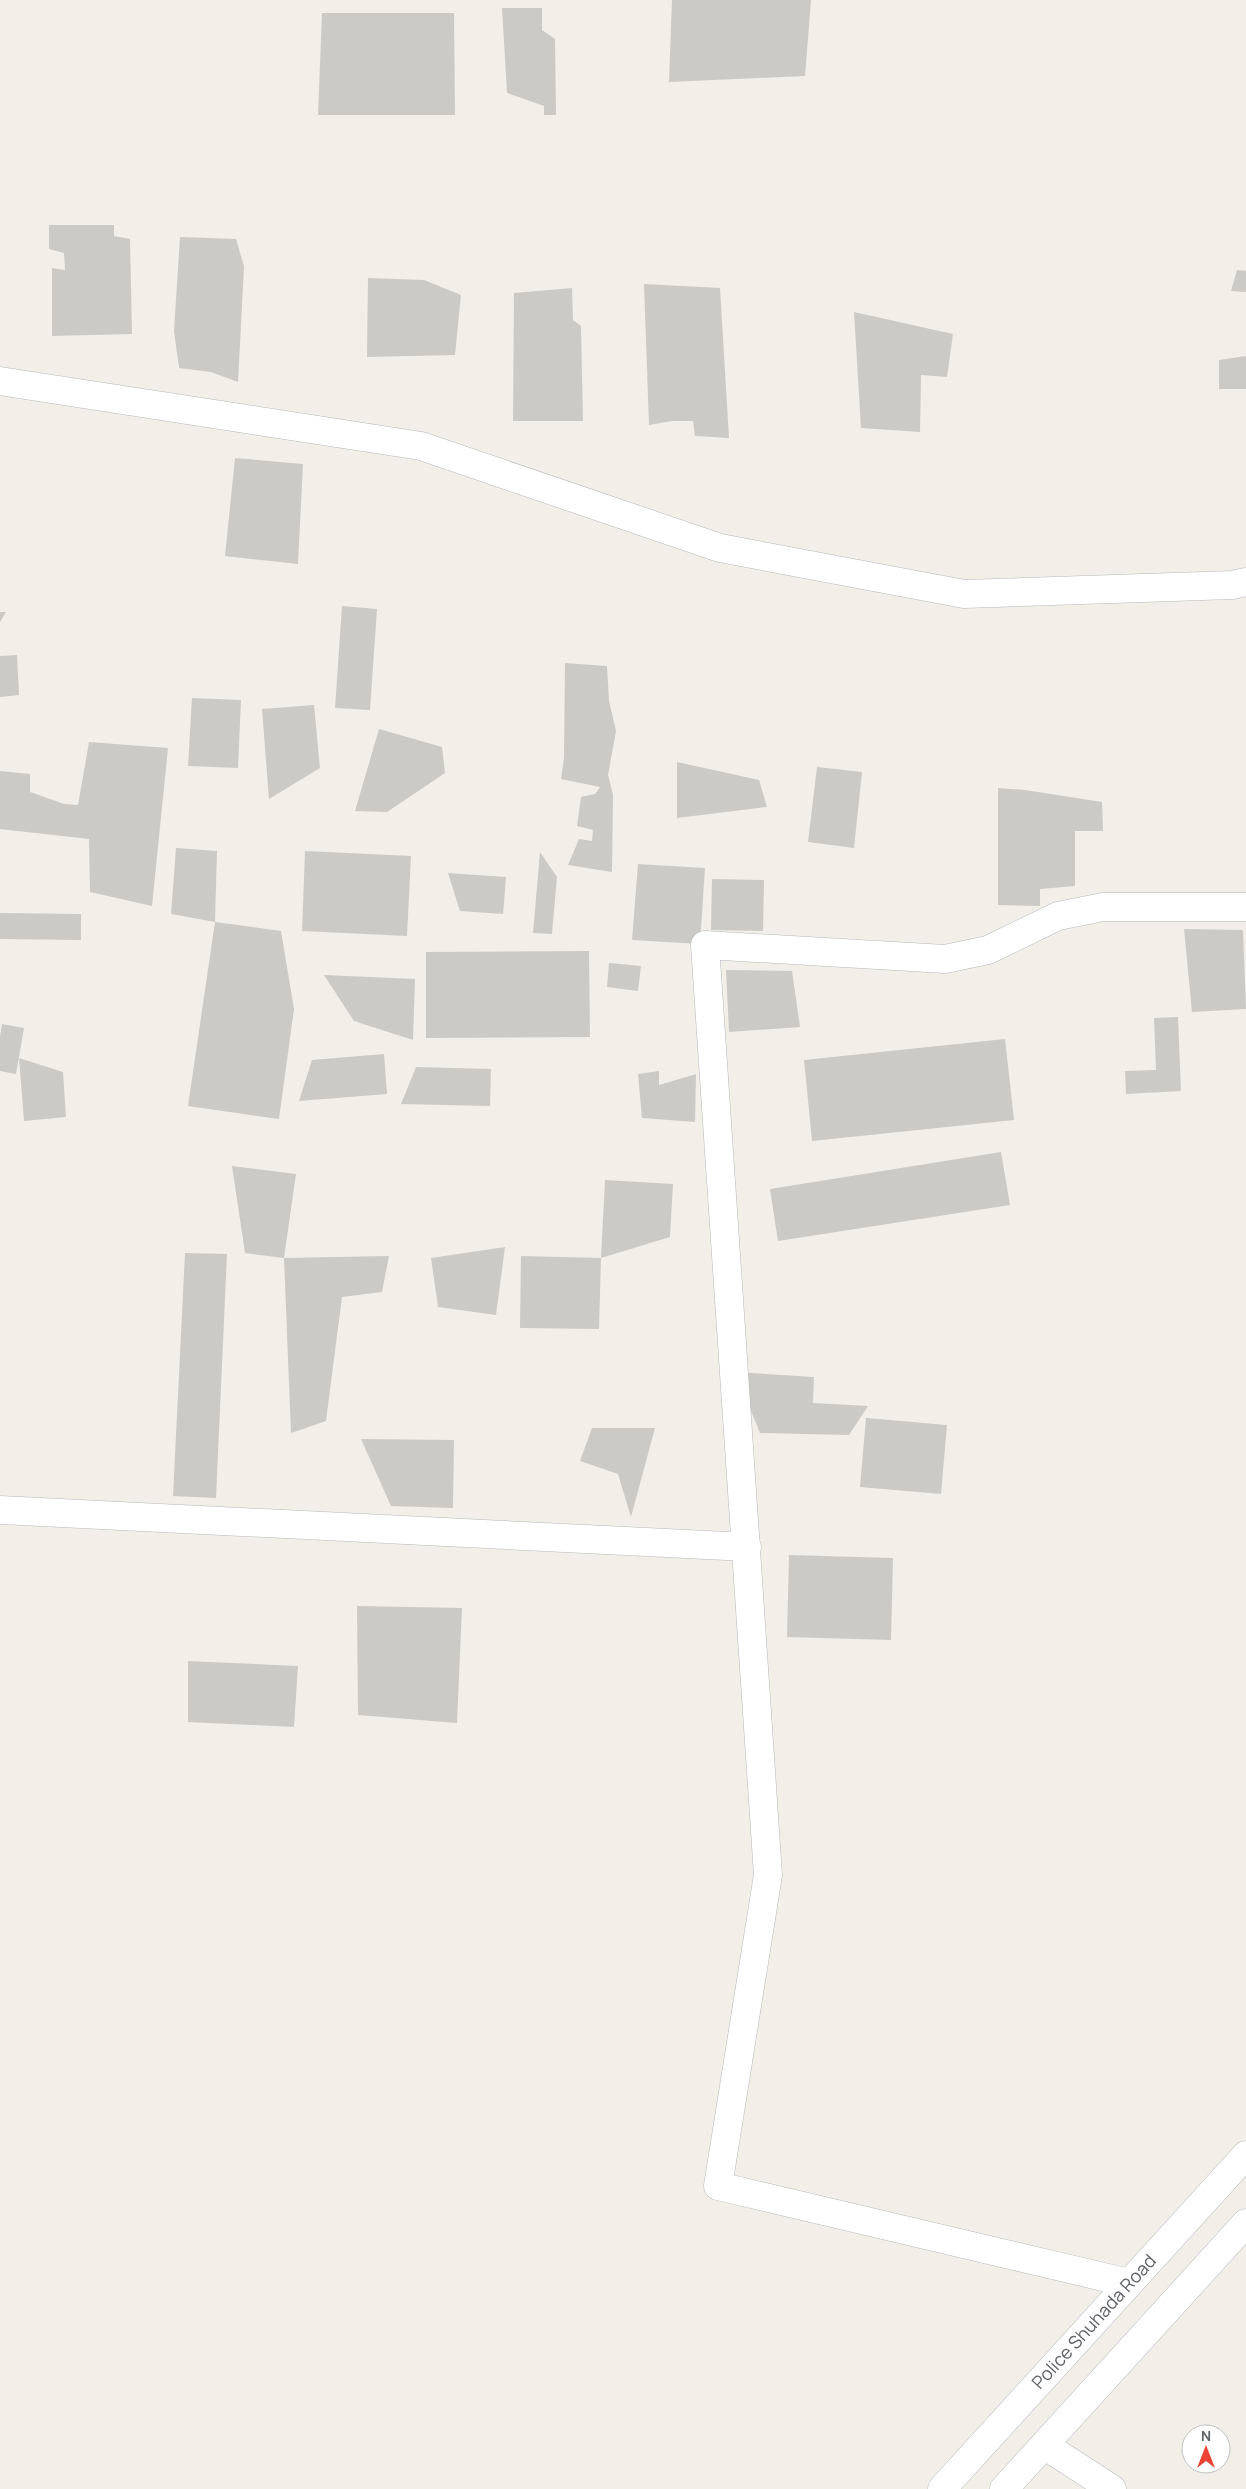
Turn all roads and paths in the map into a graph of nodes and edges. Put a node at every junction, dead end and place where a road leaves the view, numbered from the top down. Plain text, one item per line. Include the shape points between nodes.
1 (0, 381) edge
2 (1246, 582) edge
3 (1246, 907) edge
4 (0, 1510) edge
5 (747, 1547) junction
6 (1246, 2155) edge
7 (1246, 2223) edge
8 (1129, 2283) junction
9 (1044, 2445) junction
10 (942, 2489) edge
11 (1004, 2489) edge
12 (1112, 2489) edge

1 - 2 street via 421,446 720,548 964,594
3 - 5 street via 1103,907 1058,916 988,950 945,959 705,945
4 - 5 street
5 - 8 street via 768,1875 718,2186
6 - 8 street, Police Shuhada Road
7 - 9 street
8 - 10 street, Police Shuhada Road
9 - 11 street
9 - 12 street

